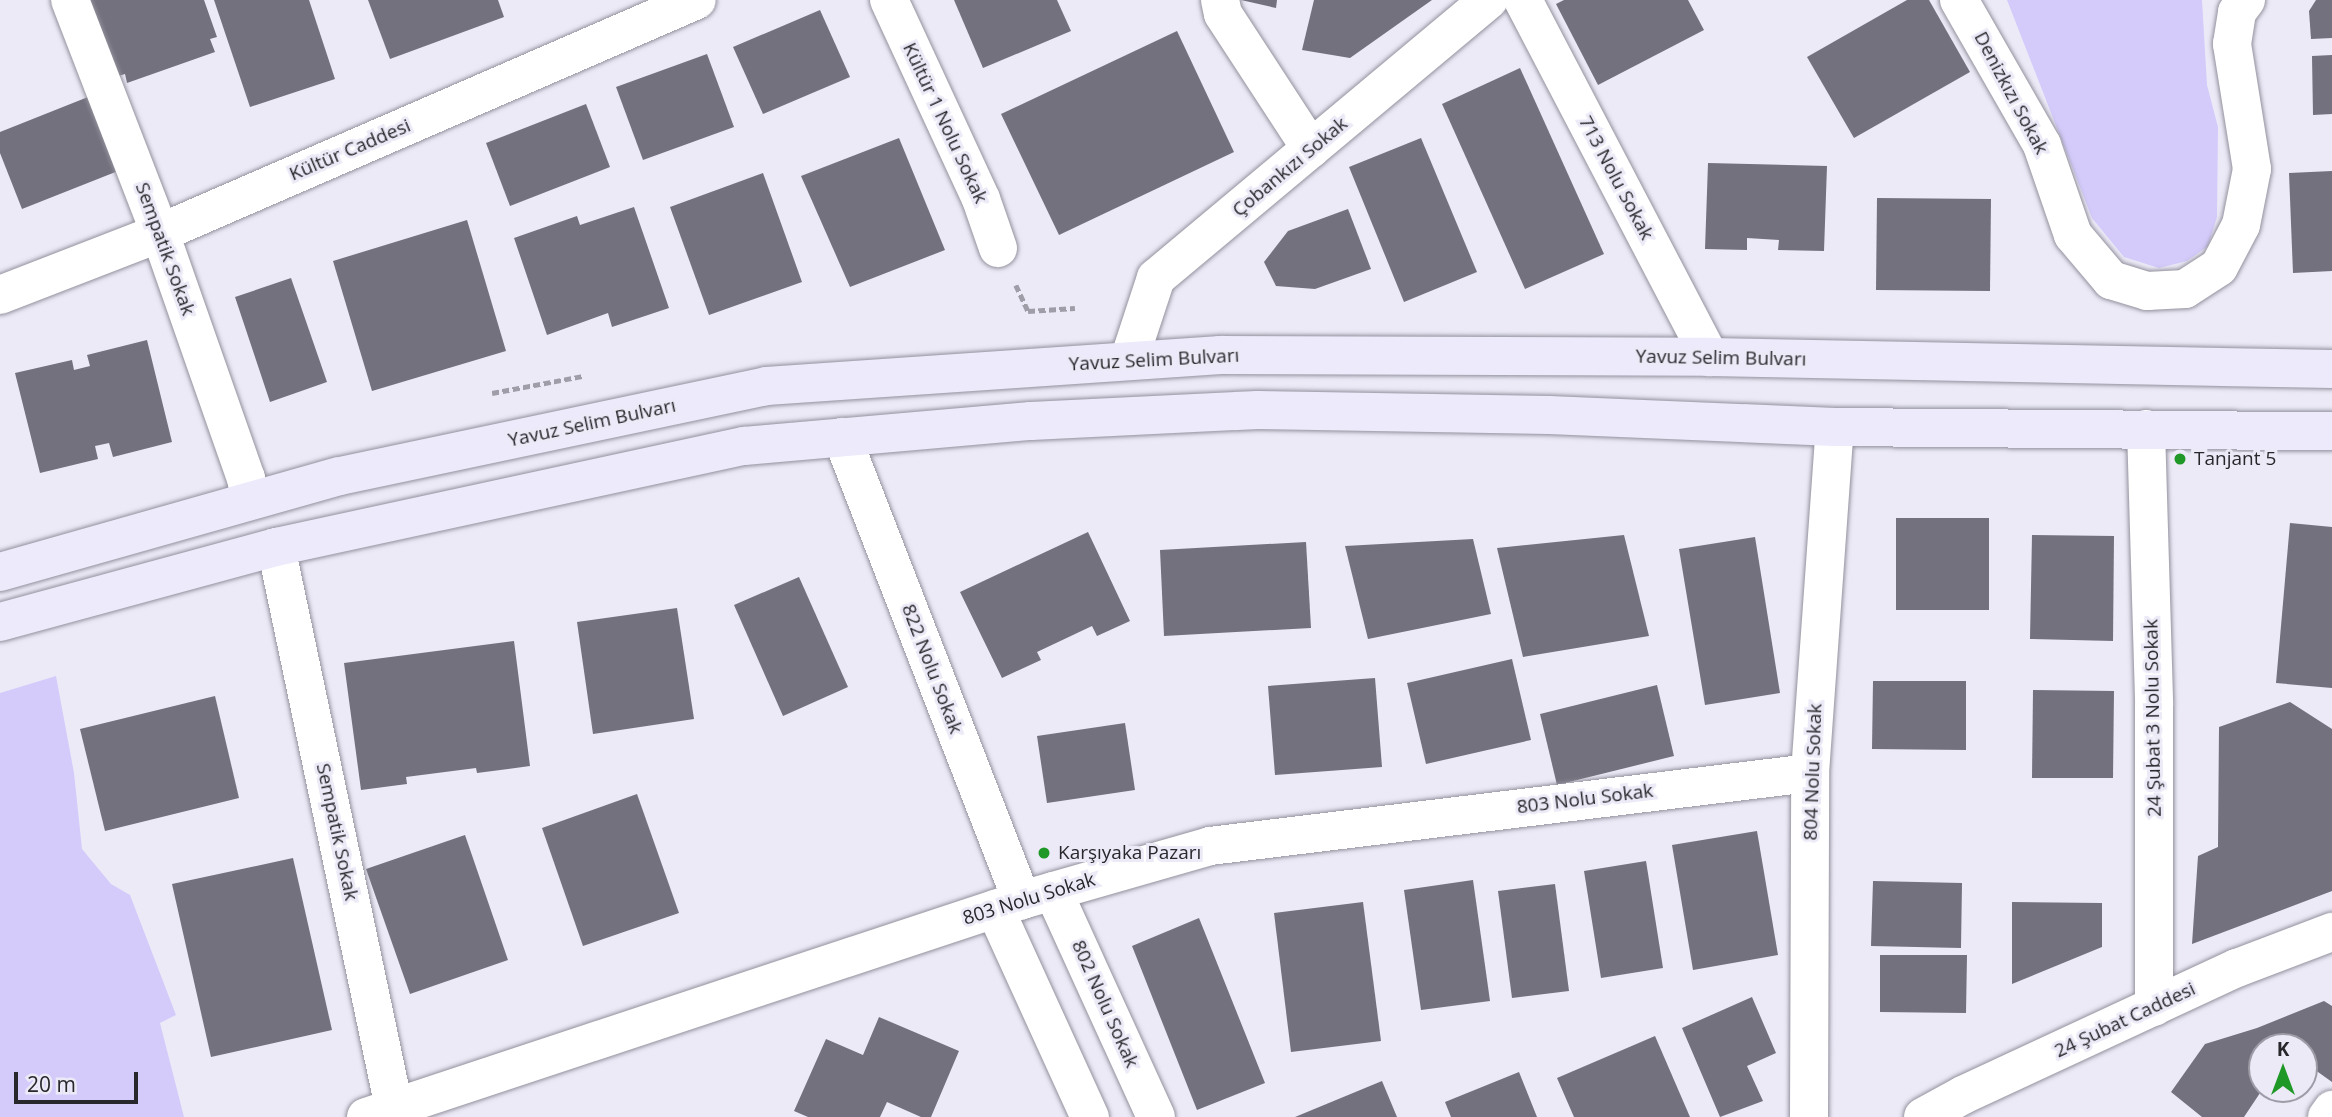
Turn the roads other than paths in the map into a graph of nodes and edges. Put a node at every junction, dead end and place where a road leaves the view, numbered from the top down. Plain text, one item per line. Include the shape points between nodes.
1 (70, 0) edge
2 (697, 0) edge
3 (889, 0) edge
4 (1220, 0) edge
5 (1489, 0) edge
6 (1523, 0) edge
7 (1959, 0) edge
8 (2246, 0) edge
9 (1311, 149) junction
10 (160, 233) junction
11 (999, 248) dead end
12 (0, 295) edge
13 (1710, 357) junction
14 (1129, 360) junction
15 (2332, 369) edge
16 (1835, 427) junction
17 (2146, 429) junction
18 (2332, 431) edge
19 (842, 437) junction
20 (250, 501) junction
21 (276, 547) junction
22 (0, 572) edge
23 (0, 622) edge
24 (1810, 773) junction
25 (1024, 900) junction
26 (2332, 932) edge
27 (2154, 1007) junction
28 (2332, 1110) edge
29 (386, 1114) edge
30 (1090, 1117) edge
31 (1156, 1117) edge
32 (1809, 1117) edge
33 (1923, 1117) edge
34 (2327, 1117) edge

1 - 10 street, Sempatik Sokak
2 - 10 street, Kültür Caddesi
3 - 11 street, Kültür 1 Nolu Sokak
4 - 9 street via 1223,14
5 - 9 street, Çobankızı Sokak
6 - 13 street, 713 Nolu Sokak
7 - 8 street, Denizkızı Sokak via 2042,145 2073,235 2111,280 2147,291 2185,289 2219,267 2241,225 2252,169 2232,44 2237,12
9 - 14 street, Çobankızı Sokak via 1156,278
10 - 12 street, Kültür Caddesi
10 - 20 street, Sempatik Sokak via 246,478
13 - 14 main road, Yavuz Selim Bulvarı via 1220,355
13 - 15 main road, Yavuz Selim Bulvarı
14 - 20 main road, Yavuz Selim Bulvarı via 767,386 340,476
16 - 17 main road
16 - 19 main road via 1549,415 1258,410 1031,421
16 - 24 street, 804 Nolu Sokak
17 - 18 main road
17 - 27 street, 24 Şubat 3 Nolu Sokak via 2154,705
19 - 21 main road via 744,446
19 - 25 street, 822 Nolu Sokak
20 - 22 main road, Yavuz Selim Bulvarı
21 - 23 main road
21 - 29 street, Sempatik Sokak
24 - 25 street, 803 Nolu Sokak via 1210,846
24 - 32 street, 804 Nolu Sokak
25 - 29 street, 803 Nolu Sokak
25 - 30 street
25 - 31 street, 802 Nolu Sokak
26 - 27 street, 24 Şubat Caddesi via 2237,968
27 - 33 street, 24 Şubat Caddesi
28 - 34 street

